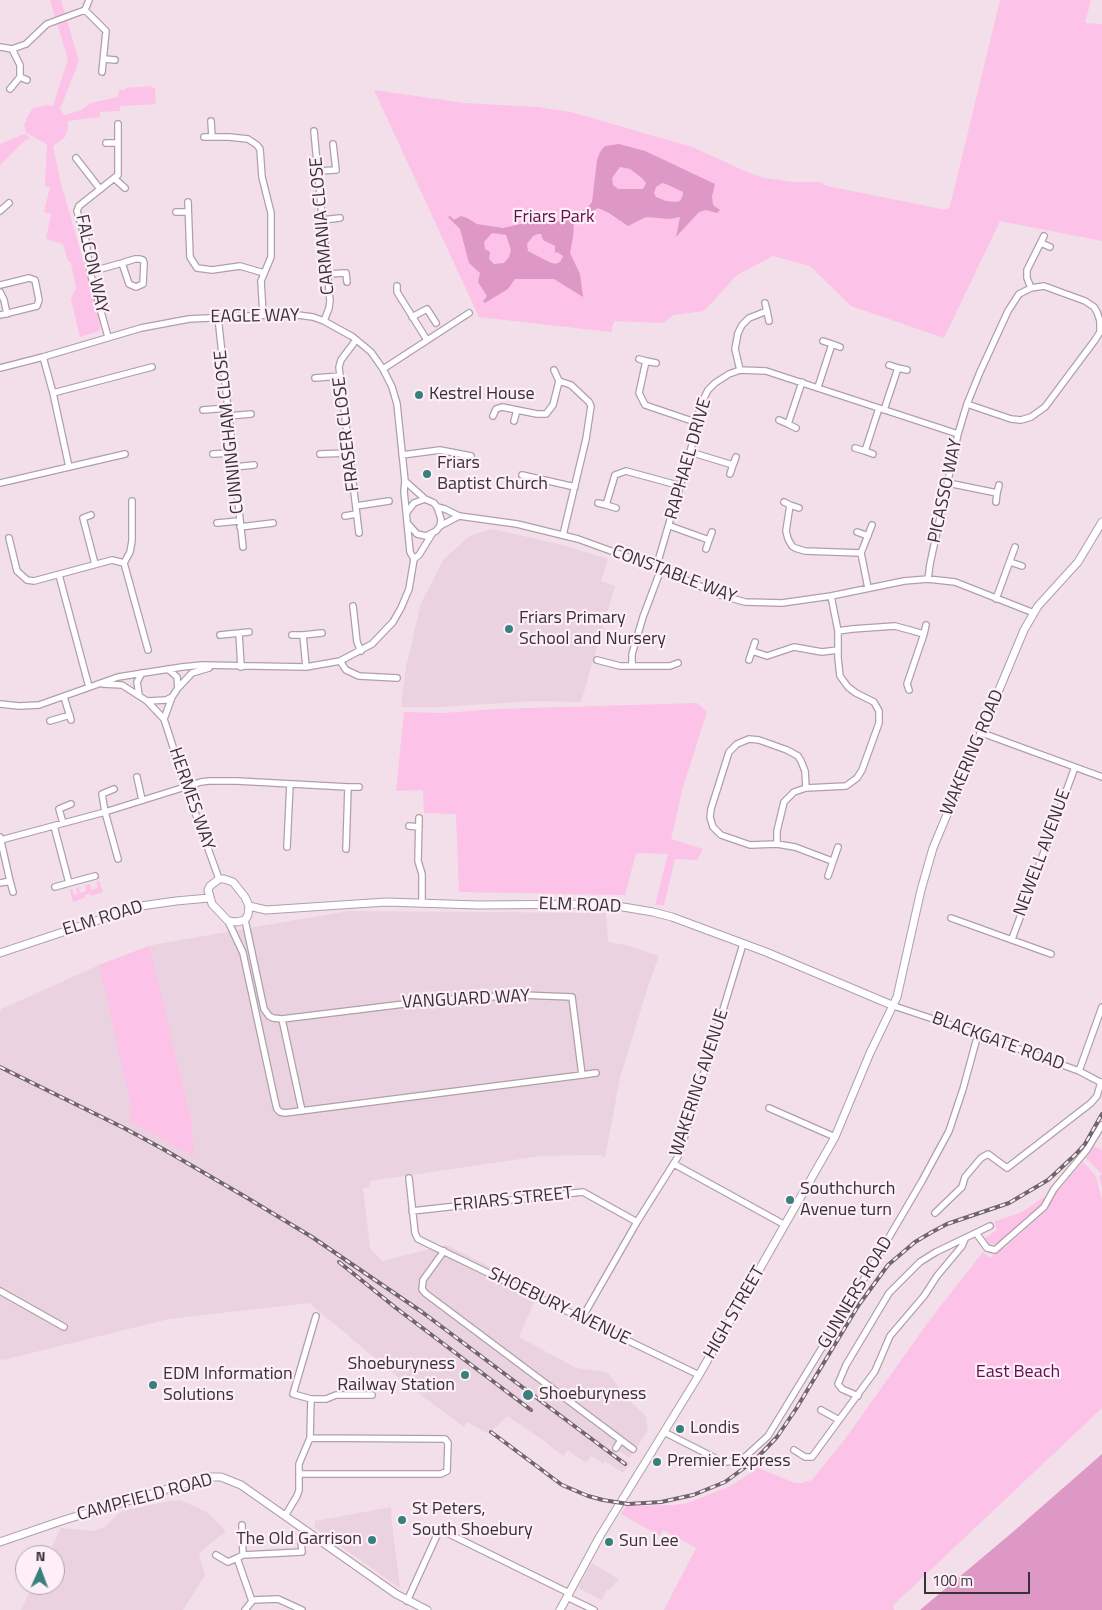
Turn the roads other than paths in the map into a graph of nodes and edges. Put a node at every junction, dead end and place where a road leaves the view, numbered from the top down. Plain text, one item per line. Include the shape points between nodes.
1 (89, 0) edge
2 (85, 10) junction
3 (0, 47) edge
4 (12, 49) junction
5 (105, 59) junction
6 (116, 60) dead end
7 (102, 72) dead end
8 (20, 77) junction
9 (27, 80) dead end
10 (10, 89) dead end
11 (211, 121) dead end
12 (118, 124) dead end
13 (314, 131) dead end
14 (204, 137) dead end
15 (212, 137) junction
16 (106, 143) dead end
17 (118, 143) junction
18 (333, 144) dead end
19 (76, 158) dead end
20 (318, 171) junction
21 (115, 178) junction
22 (100, 188) junction
23 (124, 188) dead end
24 (188, 202) dead end
25 (9, 203) dead end
26 (0, 211) edge
27 (176, 212) dead end
28 (188, 212) junction
29 (340, 218) dead end
30 (322, 220) junction
31 (1050, 247) dead end
32 (122, 263) junction
33 (90, 272) junction
34 (264, 273) junction
35 (326, 274) junction
36 (347, 282) dead end
37 (0, 285) edge
38 (397, 286) dead end
39 (1031, 288) junction
40 (0, 292) edge
41 (765, 303) dead end
42 (767, 311) junction
43 (469, 313) dead end
44 (7, 314) junction
45 (262, 314) junction
46 (0, 316) edge
47 (218, 317) junction
48 (412, 317) junction
49 (324, 321) junction
50 (769, 321) dead end
51 (1101, 321) edge
52 (436, 323) dead end
53 (108, 337) junction
54 (356, 340) junction
55 (427, 340) junction
56 (823, 341) dead end
57 (832, 344) junction
58 (840, 347) dead end
59 (44, 357) junction
60 (639, 359) dead end
61 (646, 361) junction
62 (656, 363) dead end
63 (889, 365) dead end
64 (152, 367) dead end
65 (0, 368) edge
66 (898, 368) junction
67 (383, 369) junction
68 (554, 370) dead end
69 (740, 370) junction
70 (907, 370) dead end
71 (340, 376) junction
72 (315, 378) dead end
73 (559, 381) junction
74 (802, 382) junction
75 (818, 387) junction
76 (53, 393) junction
77 (967, 404) junction
78 (228, 408) junction
79 (882, 409) junction
80 (203, 410) dead end
81 (517, 410) junction
82 (250, 414) dead end
83 (228, 416) junction
84 (493, 416) dead end
85 (779, 420) dead end
86 (514, 421) dead end
87 (698, 423) junction
88 (788, 424) junction
89 (796, 428) dead end
90 (958, 434) junction
91 (855, 448) dead end
92 (865, 451) junction
93 (690, 452) junction
94 (232, 453) junction
95 (350, 453) junction
96 (125, 454) dead end
97 (212, 454) dead end
98 (320, 454) dead end
99 (873, 454) dead end
100 (402, 455) junction
101 (471, 456) dead end
102 (736, 457) dead end
103 (254, 465) dead end
104 (733, 465) junction
105 (69, 467) junction
106 (234, 467) junction
107 (730, 474) dead end
108 (522, 475) dead end
109 (405, 481) junction
110 (0, 483) edge
111 (948, 484) junction
112 (999, 485) dead end
113 (680, 486) junction
114 (575, 487) junction
115 (997, 493) junction
116 (425, 499) junction
117 (132, 501) dead end
118 (389, 501) dead end
119 (996, 502) dead end
120 (598, 503) dead end
121 (606, 505) junction
122 (356, 506) junction
123 (438, 507) junction
124 (616, 508) dead end
125 (799, 508) dead end
126 (407, 512) junction
127 (356, 514) junction
128 (92, 515) dead end
129 (345, 516) dead end
130 (459, 516) junction
131 (1102, 522) edge
132 (217, 523) dead end
133 (273, 523) dead end
134 (240, 524) junction
135 (408, 524) junction
136 (872, 525) dead end
137 (440, 526) junction
138 (670, 526) junction
139 (712, 532) dead end
140 (858, 532) dead end
141 (358, 533) dead end
142 (432, 534) junction
143 (563, 535) junction
144 (868, 536) junction
145 (9, 538) dead end
146 (709, 540) junction
147 (243, 547) dead end
148 (1016, 547) dead end
149 (706, 549) dead end
150 (861, 553) junction
151 (414, 559) junction
152 (1010, 562) junction
153 (124, 563) junction
154 (95, 564) junction
155 (1022, 566) dead end
156 (658, 568) junction
157 (59, 575) junction
158 (928, 579) junction
159 (868, 588) junction
160 (831, 596) junction
161 (996, 598) junction
162 (353, 606) dead end
163 (1034, 613) junction
164 (926, 625) dead end
165 (838, 631) junction
166 (249, 632) dead end
167 (239, 633) junction
168 (322, 633) dead end
169 (302, 634) junction
170 (924, 634) junction
171 (220, 635) dead end
172 (292, 636) dead end
173 (755, 642) dead end
174 (148, 650) dead end
175 (838, 650) junction
176 (361, 651) junction
177 (752, 652) junction
178 (596, 660) dead end
179 (749, 660) dead end
180 (340, 661) junction
181 (678, 663) dead end
182 (632, 666) junction
183 (218, 667) junction
184 (241, 667) junction
185 (306, 667) junction
186 (168, 669) junction
187 (142, 673) junction
188 (397, 678) dead end
189 (101, 683) junction
190 (89, 687) junction
191 (178, 688) junction
192 (909, 690) dead end
193 (139, 695) junction
194 (64, 697) junction
195 (172, 697) junction
196 (147, 701) junction
197 (0, 704) edge
198 (164, 719) junction
199 (50, 720) dead end
200 (982, 734) junction
201 (1074, 767) junction
202 (137, 777) dead end
203 (1102, 777) edge
204 (290, 784) junction
205 (348, 786) junction
206 (186, 787) junction
207 (359, 787) dead end
208 (806, 788) junction
209 (114, 789) dead end
210 (142, 800) junction
211 (71, 804) dead end
212 (104, 812) junction
213 (419, 818) dead end
214 (63, 823) junction
215 (54, 826) junction
216 (409, 826) dead end
217 (419, 827) junction
218 (0, 838) edge
219 (777, 844) junction
220 (287, 847) dead end
221 (838, 847) dead end
222 (346, 849) dead end
223 (118, 859) dead end
224 (832, 861) junction
225 (95, 876) dead end
226 (828, 876) dead end
227 (219, 879) junction
228 (10, 881) junction
229 (0, 883) edge
230 (69, 883) junction
231 (55, 888) dead end
232 (13, 892) dead end
233 (209, 898) junction
234 (422, 903) junction
235 (249, 906) junction
236 (951, 918) dead end
237 (245, 920) junction
238 (228, 921) junction
239 (1012, 939) junction
240 (743, 944) junction
241 (0, 953) edge
242 (1051, 954) dead end
243 (262, 996) junction
244 (252, 997) junction
245 (894, 1006) junction
246 (1102, 1007) edge
247 (282, 1019) junction
248 (978, 1034) junction
249 (1079, 1071) junction
250 (596, 1074) dead end
251 (582, 1075) junction
252 (1102, 1082) edge
253 (769, 1108) dead end
254 (302, 1110) junction
255 (1102, 1125) edge
256 (835, 1137) junction
257 (674, 1164) junction
258 (409, 1178) dead end
259 (412, 1211) junction
260 (934, 1212) dead end
261 (637, 1222) junction
262 (785, 1226) junction
263 (990, 1226) dead end
264 (976, 1232) junction
265 (965, 1240) junction
266 (444, 1251) junction
267 (0, 1291) edge
268 (316, 1316) dead end
269 (582, 1318) junction
270 (64, 1327) dead end
271 (699, 1376) junction
272 (372, 1395) dead end
273 (858, 1396) junction
274 (311, 1399) junction
275 (821, 1410) dead end
276 (839, 1420) junction
277 (664, 1432) junction
278 (310, 1438) junction
279 (621, 1440) junction
280 (616, 1448) dead end
281 (633, 1448) dead end
282 (794, 1450) dead end
283 (299, 1474) junction
284 (285, 1516) junction
285 (242, 1525) dead end
286 (302, 1541) dead end
287 (0, 1542) edge
288 (216, 1555) dead end
289 (243, 1556) junction
290 (237, 1558) junction
291 (568, 1595) junction
292 (252, 1601) junction
293 (407, 1601) junction
294 (244, 1610) edge
295 (302, 1610) edge
296 (427, 1610) edge
297 (560, 1610) edge
298 (594, 1610) edge

1 - 2 street
2 - 4 street via 48,24 26,44
2 - 5 street via 106,31
3 - 4 street
4 - 8 street via 20,65
5 - 6 street
5 - 7 street
8 - 9 street
8 - 10 street
11 - 15 street
12 - 17 street
13 - 20 street, CARMANIA CLOSE
14 - 15 street
15 - 34 street via 248,139 260,149 262,176 271,213 271,258
16 - 17 street
17 - 21 street via 119,168
18 - 20 street via 336,170
19 - 22 street
20 - 30 street, CARMANIA CLOSE
21 - 22 street, FALCON WAY
21 - 23 street
22 - 33 street, FALCON WAY via 77,211 86,241
24 - 28 street
25 - 26 street
27 - 28 street
28 - 34 street via 190,257 197,268 240,266
29 - 30 street
30 - 35 street, CARMANIA CLOSE
31 - 39 street via 1043,240 1027,270 1026,278
32 - 32 street via 129,284 136,287 143,284 143,260
32 - 33 street
33 - 53 street, FALCON WAY
34 - 45 street
35 - 36 street via 346,273
35 - 49 street, CARMANIA CLOSE via 329,308
37 - 44 street via 29,278 35,280 40,300 37,306
38 - 48 street via 397,292
39 - 51 street via 1044,286 1085,301
39 - 77 street, PICASSO WAY via 1019,294 1008,311
40 - 44 street
41 - 42 street
42 - 50 street
42 - 69 street via 749,318 738,333 735,349
43 - 55 street
44 - 46 street
45 - 47 street, EAGLE WAY
45 - 49 street, EAGLE WAY via 290,314
47 - 53 street, EAGLE WAY via 169,322
47 - 78 street, CUNNINGHAM CLOSE
48 - 52 street via 427,309
48 - 55 street
49 - 54 street, EAGLE WAY
51 - 77 street via 1100,332 1091,346 1045,407 1031,417 1011,419
53 - 59 street, EAGLE WAY
54 - 67 street, EAGLE WAY via 371,352
54 - 71 street, FRASER CLOSE via 341,360
55 - 67 street
56 - 57 street
57 - 58 street
57 - 75 street
59 - 65 street, EAGLE WAY
59 - 76 street
60 - 61 street
61 - 62 street
61 - 87 street via 639,393 645,405
63 - 66 street
64 - 76 street
66 - 70 street
66 - 79 street
67 - 100 street, EAGLE WAY via 396,404
68 - 73 street
69 - 74 street, RAPHAEL DRIVE via 766,371
69 - 87 street, RAPHAEL DRIVE via 722,378 708,390 700,406
71 - 72 street
71 - 95 street, FRASER CLOSE
73 - 81 street via 553,406 546,414
73 - 114 street via 571,385 592,406
74 - 75 street, RAPHAEL DRIVE
74 - 88 street
75 - 79 street, RAPHAEL DRIVE
76 - 105 street
77 - 90 street, PICASSO WAY
78 - 80 street
78 - 83 street, CUNNINGHAM CLOSE
79 - 90 street, RAPHAEL DRIVE
79 - 92 street
81 - 84 street via 502,406
81 - 86 street
82 - 83 street
83 - 94 street, CUNNINGHAM CLOSE
85 - 88 street
87 - 93 street, RAPHAEL DRIVE
88 - 89 street
90 - 111 street, PICASSO WAY
91 - 92 street
92 - 99 street
93 - 104 street
93 - 113 street, RAPHAEL DRIVE
94 - 97 street
94 - 106 street, CUNNINGHAM CLOSE
95 - 98 street
95 - 122 street, FRASER CLOSE
96 - 105 street
100 - 101 street via 440,450
100 - 109 street, EAGLE WAY
102 - 104 street
103 - 106 street
104 - 107 street
105 - 110 street
106 - 134 street, CUNNINGHAM CLOSE
108 - 114 street
109 - 116 street
109 - 126 street, EAGLE WAY
111 - 115 street
111 - 158 street, PICASSO WAY
112 - 115 street
113 - 121 street via 626,471 615,475
113 - 138 street, RAPHAEL DRIVE
114 - 143 street
115 - 119 street
116 - 123 street
116 - 126 street via 414,503
117 - 153 street via 132,541
118 - 122 street
120 - 121 street
121 - 124 street
122 - 127 street, FRASER CLOSE
123 - 130 street, CONSTABLE WAY
123 - 137 street
125 - 150 street via 787,504 787,535 796,548
126 - 135 street
127 - 129 street
127 - 141 street, FRASER CLOSE
128 - 154 street via 83,518
130 - 137 street
130 - 143 street, CONSTABLE WAY via 506,522
131 - 163 street, WAKERING ROAD via 1078,562
132 - 134 street
133 - 134 street
134 - 147 street, CUNNINGHAM CLOSE
135 - 142 street via 422,536
135 - 151 street via 410,552
136 - 144 street
137 - 142 street
138 - 146 street
138 - 156 street, RAPHAEL DRIVE
139 - 146 street
140 - 144 street
142 - 151 street
143 - 156 street, CONSTABLE WAY
144 - 150 street
145 - 157 street via 17,571 22,577 34,581
146 - 149 street
148 - 152 street
150 - 159 street
151 - 176 street via 409,589 401,608 383,634
152 - 155 street
152 - 161 street
153 - 154 street via 112,560
153 - 174 street
154 - 157 street
156 - 160 street, CONSTABLE WAY via 710,592 745,602 782,603
156 - 182 street, RAPHAEL DRIVE via 632,654
157 - 190 street
158 - 159 street, CONSTABLE WAY
158 - 161 street, CONSTABLE WAY via 955,582
159 - 160 street, CONSTABLE WAY
160 - 165 street
161 - 163 street, CONSTABLE WAY
162 - 176 street
163 - 200 street, WAKERING ROAD
164 - 170 street
165 - 170 street via 895,626
165 - 175 street
166 - 167 street
167 - 171 street
167 - 184 street
168 - 169 street
169 - 172 street
169 - 185 street
170 - 192 street via 907,684
173 - 177 street
175 - 177 street via 822,652 794,647 767,656
175 - 208 street via 840,676 848,687 874,702 879,711 879,723 862,770 854,780 846,786
176 - 180 street
177 - 179 street
178 - 182 street
180 - 185 street
180 - 188 street via 346,670 359,676
181 - 182 street
183 - 184 street
183 - 186 street
183 - 191 street via 192,673
184 - 185 street
186 - 187 street
186 - 191 street via 176,677
187 - 189 street
187 - 193 street via 137,682
189 - 190 street
189 - 193 street via 122,685
190 - 194 street
191 - 195 street
193 - 196 street
194 - 197 street via 30,706
194 - 199 street via 71,717
195 - 196 street
195 - 198 street
196 - 198 street, HERMES WAY
198 - 206 street, HERMES WAY
200 - 201 street
200 - 245 street, WAKERING ROAD via 933,848
201 - 203 street
201 - 239 street, NEWELL AVENUE
202 - 210 street
204 - 205 street
204 - 206 street via 209,781
204 - 220 street
205 - 207 street
205 - 222 street
206 - 210 street
206 - 227 street, HERMES WAY
208 - 219 street via 794,792 784,802
208 - 219 street via 801,761 788,750 749,739 736,744 729,752 711,809 713,827 721,834 750,844
209 - 212 street via 102,794
210 - 212 street
211 - 214 street via 59,809
212 - 214 street
212 - 223 street
213 - 217 street
214 - 215 street
215 - 218 street
215 - 230 street
216 - 217 street
217 - 234 street
218 - 228 street
219 - 224 street
221 - 224 street
224 - 226 street
225 - 230 street
227 - 233 street via 210,886
227 - 235 street via 233,882
228 - 229 street
228 - 232 street
230 - 231 street
233 - 238 street
233 - 241 street, ELM ROAD via 141,906
234 - 235 street, ELM ROAD via 368,902 266,910
234 - 240 street, ELM ROAD via 605,904 672,917
235 - 237 street
236 - 239 street
237 - 238 street
237 - 243 street
238 - 244 street via 243,953
239 - 242 street
240 - 245 street, ELM ROAD
240 - 257 street, WAKERING AVENUE
243 - 244 street
243 - 247 street via 269,1016
244 - 254 street via 277,1109 285,1113
245 - 248 street, BLACKGATE ROAD
245 - 256 street, HIGH STREET via 870,1053
246 - 249 street
247 - 251 street, VANGUARD WAY via 437,1000 522,995 572,997
247 - 254 street
248 - 249 street, BLACKGATE ROAD
248 - 277 street, GUNNERS ROAD via 949,1130 881,1251 768,1436 740,1460 726,1462
249 - 252 street, BLACKGATE ROAD
250 - 251 street
251 - 254 street
252 - 260 street, BLACKGATE ROAD via 1091,1104 1007,1168 988,1154 981,1158 965,1177 962,1187
253 - 256 street
255 - 264 street via 1044,1207 995,1250 987,1248
256 - 262 street, HIGH STREET
257 - 261 street, WAKERING AVENUE
257 - 262 street
258 - 259 street
259 - 261 street, FRIARS STREET via 583,1192
259 - 266 street, SHOEBURY AVENUE via 418,1239
261 - 269 street, WAKERING AVENUE
262 - 271 street, HIGH STREET
263 - 264 street
264 - 265 street
265 - 273 street via 890,1336 875,1371
265 - 273 street via 920,1262 889,1293 838,1384
266 - 269 street, SHOEBURY AVENUE
266 - 279 street via 423,1280 425,1293
267 - 270 street
268 - 274 street via 293,1394
269 - 271 street, SHOEBURY AVENUE
271 - 277 street, HIGH STREET
272 - 274 street
273 - 276 street
274 - 278 street
275 - 276 street
276 - 282 street via 812,1457 805,1457
277 - 291 street, HIGH STREET
278 - 283 street
278 - 283 street via 445,1439 448,1443 447,1471 441,1474
279 - 280 street
279 - 281 street
283 - 284 street via 299,1490
284 - 287 street, CAMPFIELD ROAD via 237,1482 210,1477
284 - 293 street, CAMPFIELD ROAD
285 - 289 street
286 - 289 street via 302,1552
288 - 290 street via 228,1562
289 - 290 street
290 - 292 street
291 - 293 street via 443,1531 438,1533
291 - 297 street, HIGH STREET
291 - 298 street
292 - 294 street
292 - 295 street via 278,1599
293 - 296 street, CAMPFIELD ROAD

